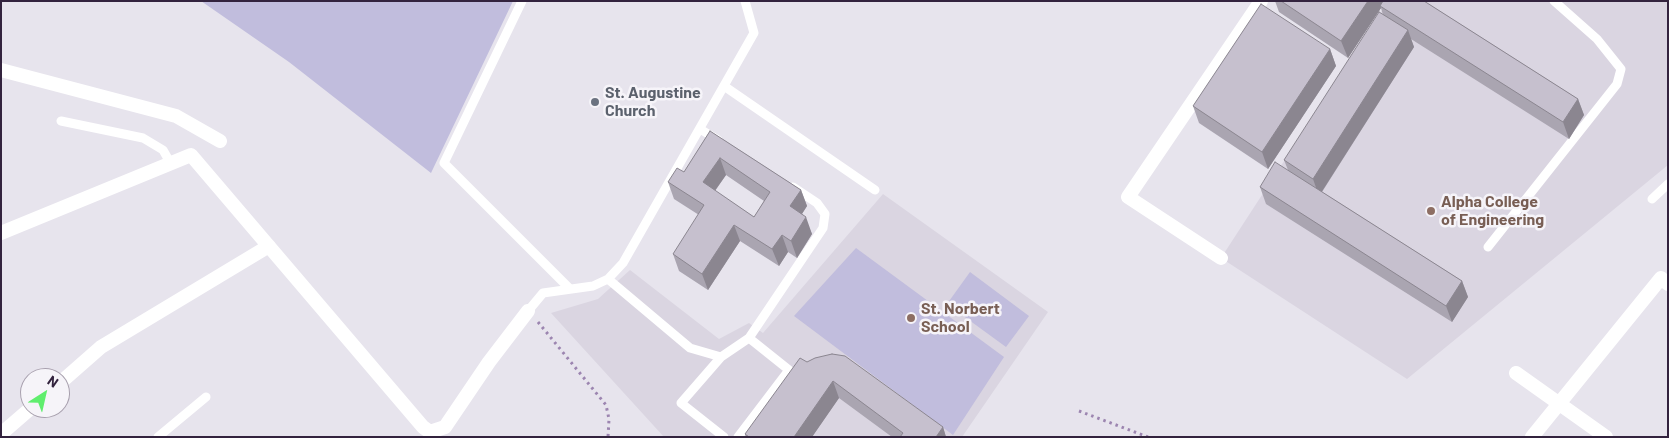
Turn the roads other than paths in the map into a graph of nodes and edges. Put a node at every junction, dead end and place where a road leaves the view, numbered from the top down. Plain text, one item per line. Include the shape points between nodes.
1 (522, 1) edge
2 (746, 1) edge
3 (1261, 1) edge
4 (1554, 1) edge
5 (1, 70) edge
6 (724, 86) junction
7 (61, 121) dead end
8 (700, 128) junction
9 (220, 141) dead end
10 (725, 144) edge
11 (171, 164) junction
12 (784, 182) edge
13 (1668, 184) edge
14 (876, 190) dead end
15 (1652, 200) dead end
16 (1, 232) edge
17 (269, 246) junction
18 (1488, 247) dead end
19 (1221, 258) dead end
20 (608, 279) junction
21 (1668, 284) edge
22 (570, 289) junction
23 (528, 310) joint
24 (749, 338) junction
25 (721, 357) junction
26 (1516, 373) dead end
27 (70, 374) edge
28 (206, 397) dead end
29 (1558, 402) junction
30 (20, 418) edge
31 (1, 434) edge
32 (158, 437) edge
33 (724, 437) edge
34 (738, 437) edge
35 (1532, 437) edge
36 (1606, 437) edge

1 - 22 lane via 444,163
2 - 6 lane via 754,33
3 - 19 street via 1128,197
4 - 18 lane via 1597,39 1620,69 1617,84
5 - 9 street via 176,116
6 - 8 lane
6 - 14 lane
7 - 11 lane via 143,138 163,150
8 - 10 lane
8 - 20 lane via 623,263
11 - 16 street
11 - 17 street via 191,155
12 - 24 lane via 817,203 825,214 823,228
13 - 15 lane
17 - 23 street via 430,432 445,427
17 - 27 street via 101,347
20 - 22 lane via 593,286
20 - 25 lane via 690,348
21 - 29 street via 1661,278
22 - 23 lane via 543,293
24 - 25 lane
24 - 34 lane via 789,370
25 - 33 lane via 682,403
26 - 29 street
28 - 32 lane
29 - 35 street
29 - 36 street
30 - 31 street

